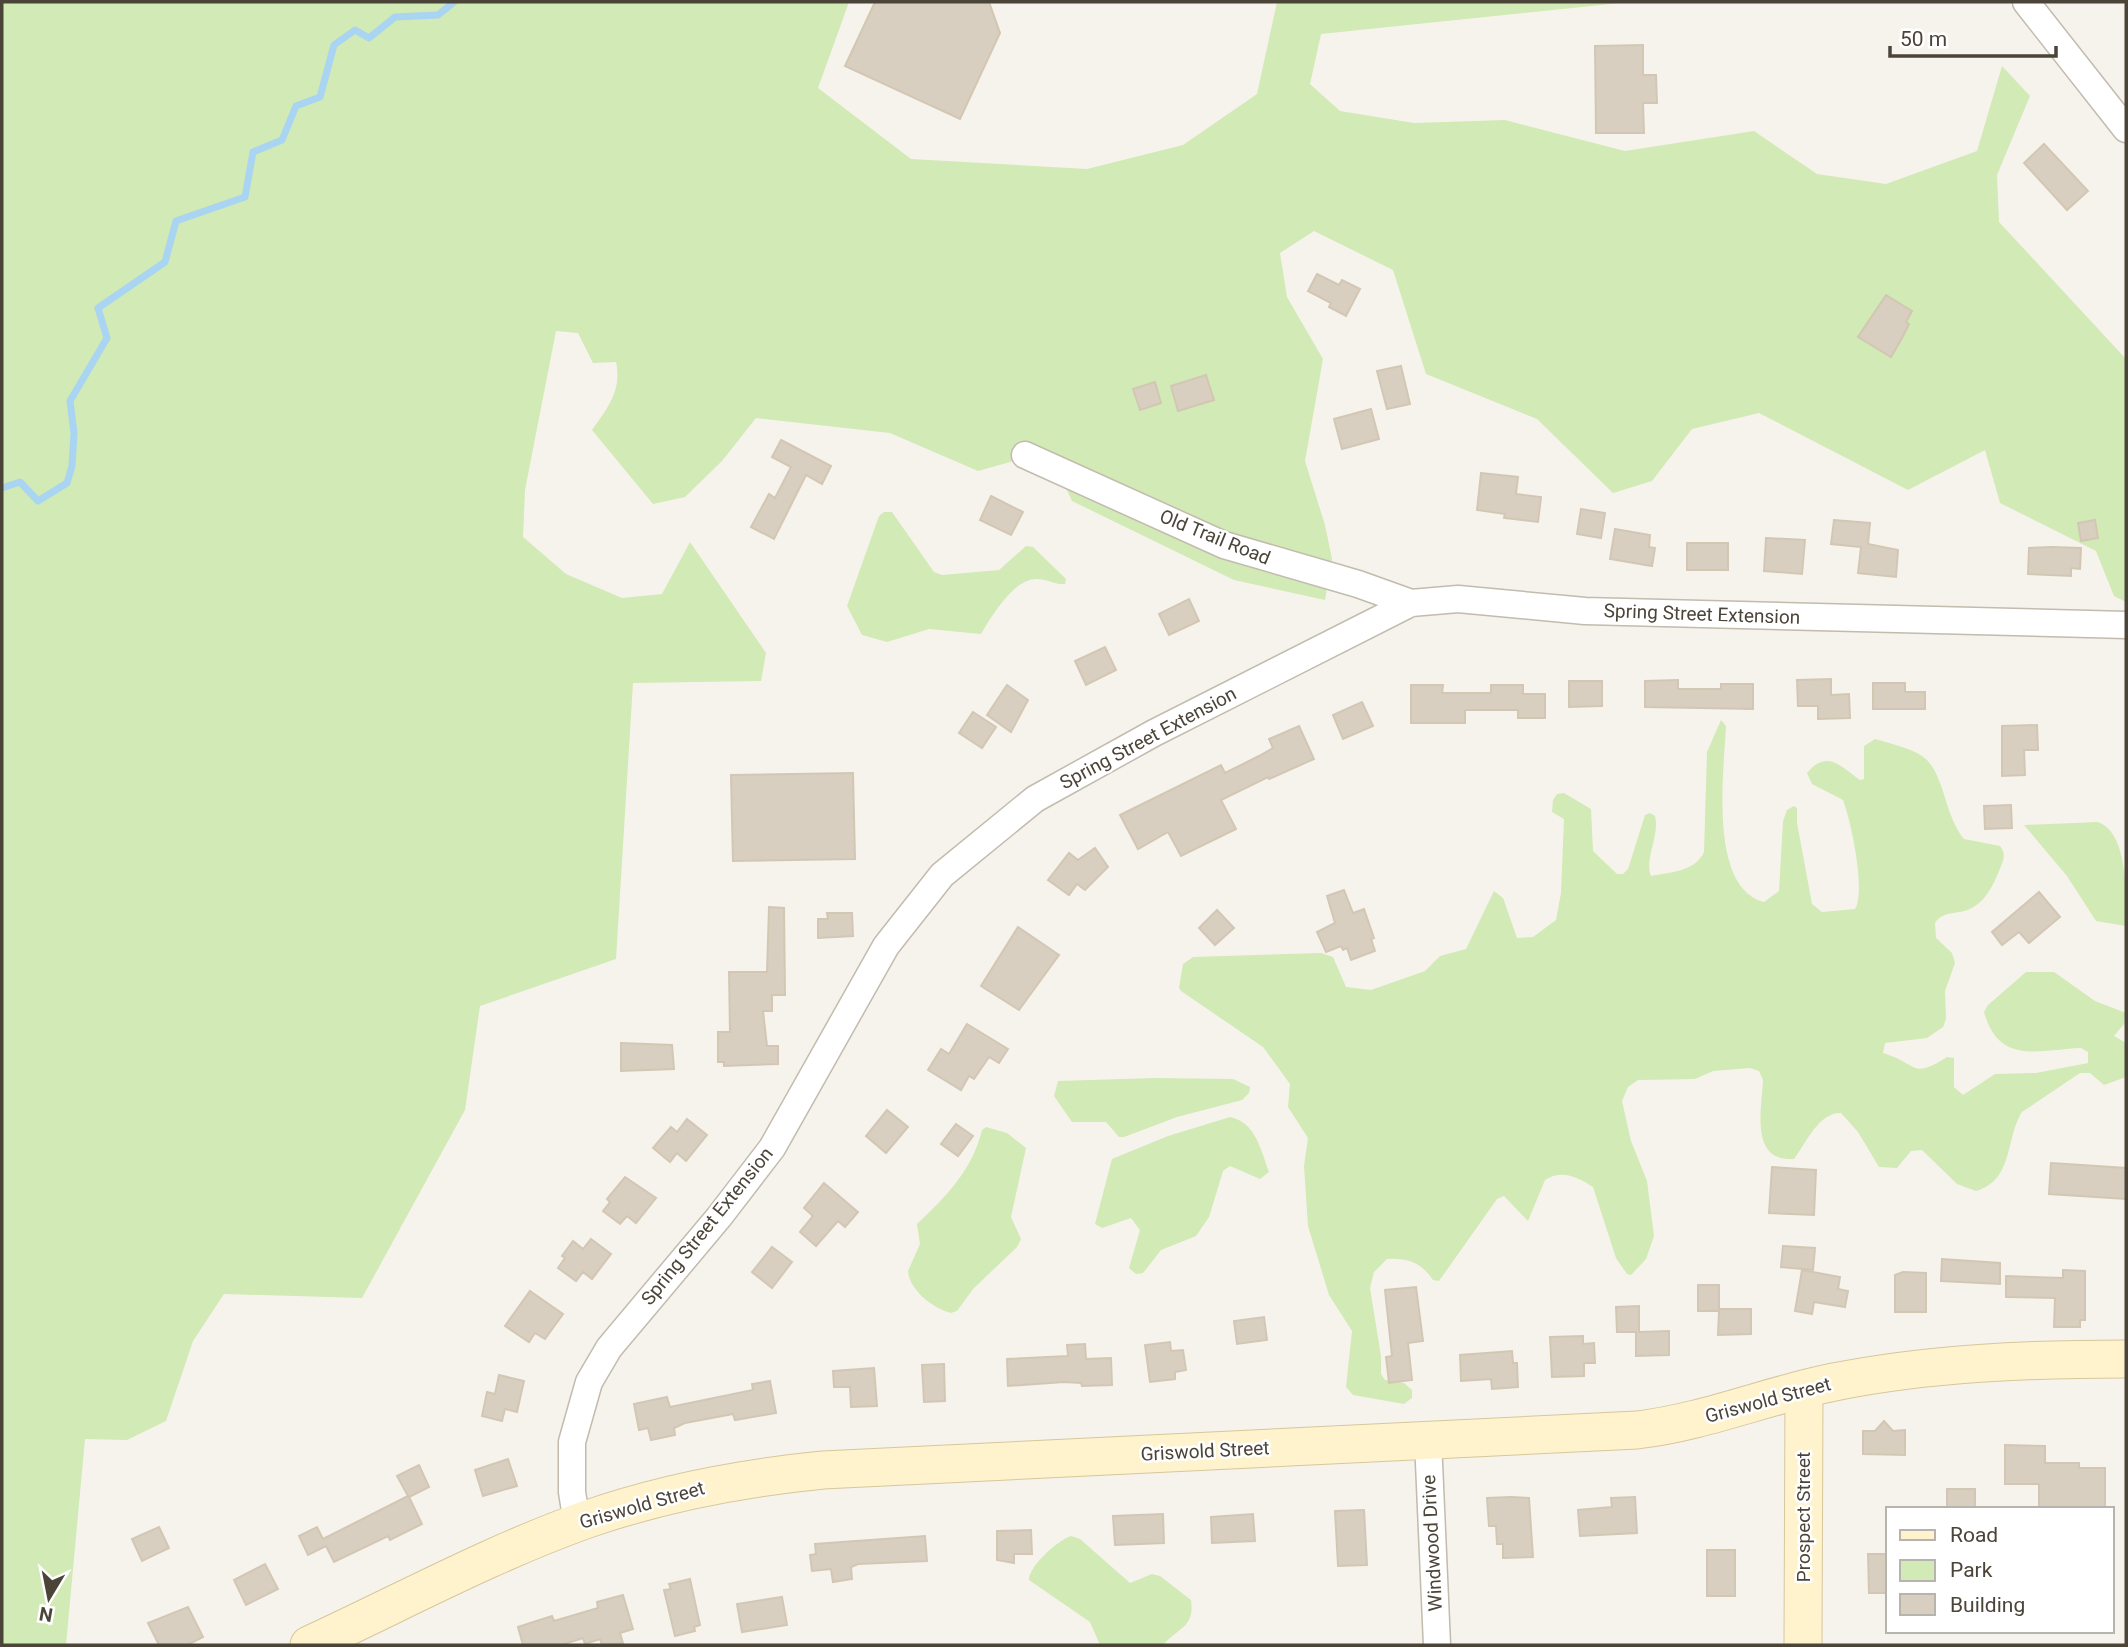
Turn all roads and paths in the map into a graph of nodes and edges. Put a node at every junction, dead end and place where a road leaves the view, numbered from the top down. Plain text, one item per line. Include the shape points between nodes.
1 (2026, 2) edge
2 (2126, 129) edge
3 (1025, 455) dead end
4 (1411, 603) junction
5 (2126, 625) edge
6 (2126, 1359) edge
7 (1804, 1390) junction
8 (1428, 1440) junction
9 (577, 1523) junction
10 (309, 1645) edge
11 (1437, 1645) edge
12 (1803, 1645) edge

1 - 2 street
3 - 4 street, Old Trail Road via 1224,545
4 - 5 street, Spring Street Extension via 1458,599 1585,611
4 - 9 street, Spring Street Extension via 1153,733 1035,799 942,875 886,946 772,1148 617,1338 589,1382 572,1442
6 - 7 main road, Griswold Street via 1928,1368
7 - 8 main road, Griswold Street via 1660,1427
7 - 12 main road, Prospect Street
8 - 9 main road, Griswold Street via 823,1470 700,1488
8 - 11 street, Windwood Drive
9 - 10 main road, Griswold Street

